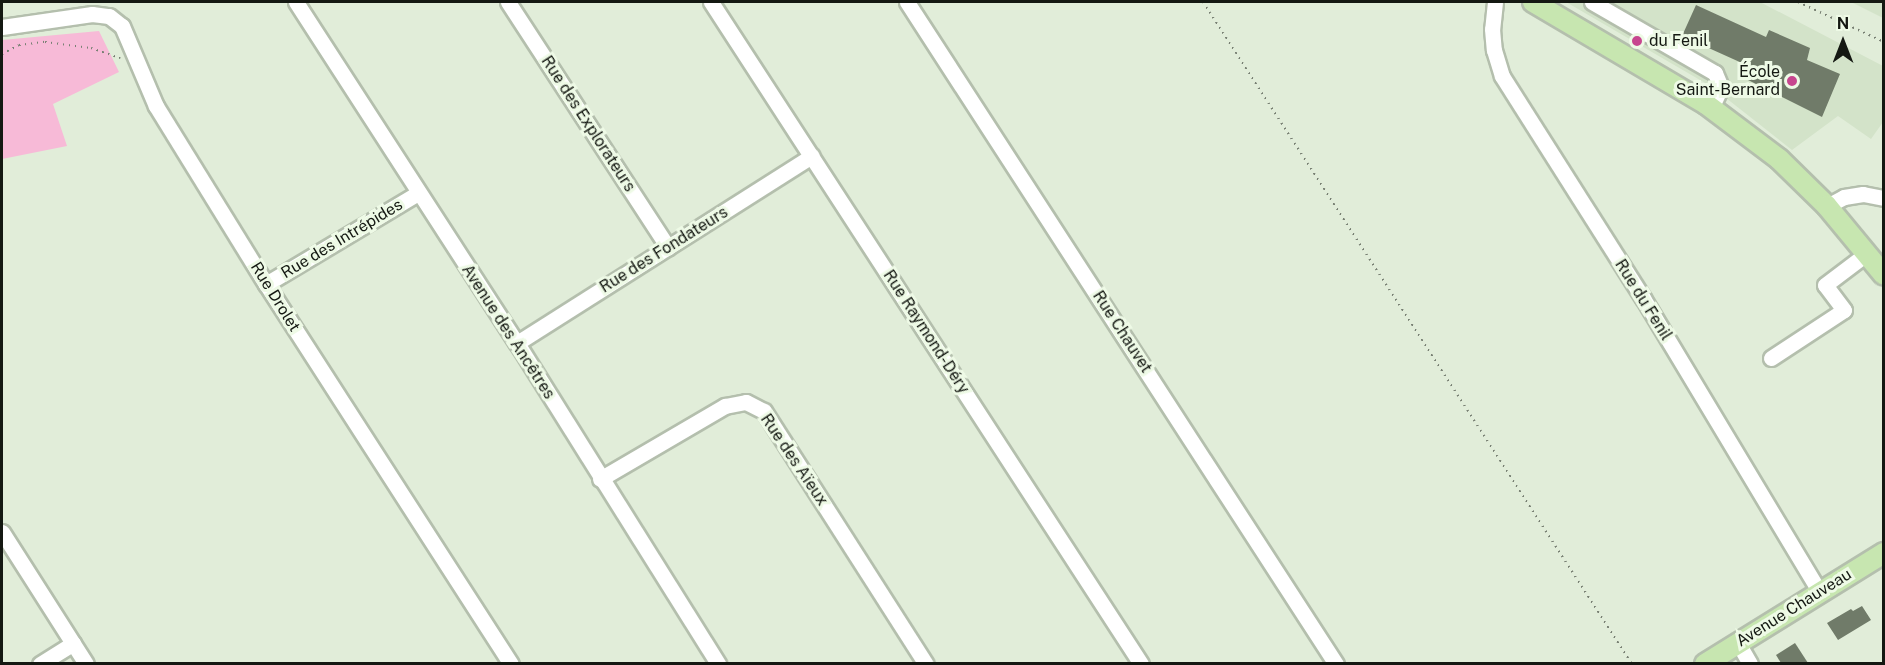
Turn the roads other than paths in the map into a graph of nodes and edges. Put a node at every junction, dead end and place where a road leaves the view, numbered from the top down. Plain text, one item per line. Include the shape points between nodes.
1 (296, 2) edge
2 (508, 2) edge
3 (711, 2) edge
4 (907, 2) edge
5 (1495, 2) edge
6 (1533, 2) edge
7 (1592, 2) edge
8 (2, 27) edge
9 (1711, 108) junction
10 (812, 156) junction
11 (418, 193) junction
12 (1884, 198) edge
13 (1827, 206) junction
14 (668, 247) junction
15 (1866, 254) junction
16 (1884, 275) edge
17 (266, 284) junction
18 (517, 344) junction
19 (1771, 357) dead end
20 (600, 479) junction
21 (2, 532) edge
22 (1884, 553) edge
23 (1820, 592) junction
24 (73, 643) junction
25 (1738, 643) junction
26 (39, 663) edge
27 (86, 663) edge
28 (511, 663) edge
29 (718, 663) edge
30 (926, 663) edge
31 (1141, 663) edge
32 (1336, 663) edge
33 (1706, 663) edge
34 (1750, 663) edge

1 - 11 street, Avenue des Ancêtres
2 - 14 street, Rue des Explorateurs
3 - 10 street, Rue Raymond-Déry
4 - 32 street, Rue Chauvet
5 - 23 street, Rue du Fenil via 1494,50 1503,76 1643,298
6 - 9 main road
7 - 9 street via 1715,73 1721,87
8 - 17 street, Rue Drolet via 92,14 109,16 122,26 156,106
9 - 13 main road via 1779,159
10 - 14 street, Rue des Fondateurs
10 - 31 street, Rue Raymond-Déry
11 - 17 street, Rue des Intrépides
11 - 18 street, Avenue des Ancêtres
12 - 13 street via 1863,194 1844,197
13 - 15 main road
14 - 18 street, Rue des Fondateurs
15 - 16 main road
15 - 19 street via 1825,285 1844,310
17 - 28 street, Rue Drolet
18 - 20 street, Avenue des Ancêtres
20 - 29 street, Avenue des Ancêtres
20 - 30 street, Rue des Aïeux via 725,406 746,402 764,411
21 - 24 street
22 - 23 main road, Avenue Chauveau
23 - 25 main road, Avenue Chauveau
24 - 26 street
24 - 27 street
25 - 33 main road, Avenue Chauveau
25 - 34 street

